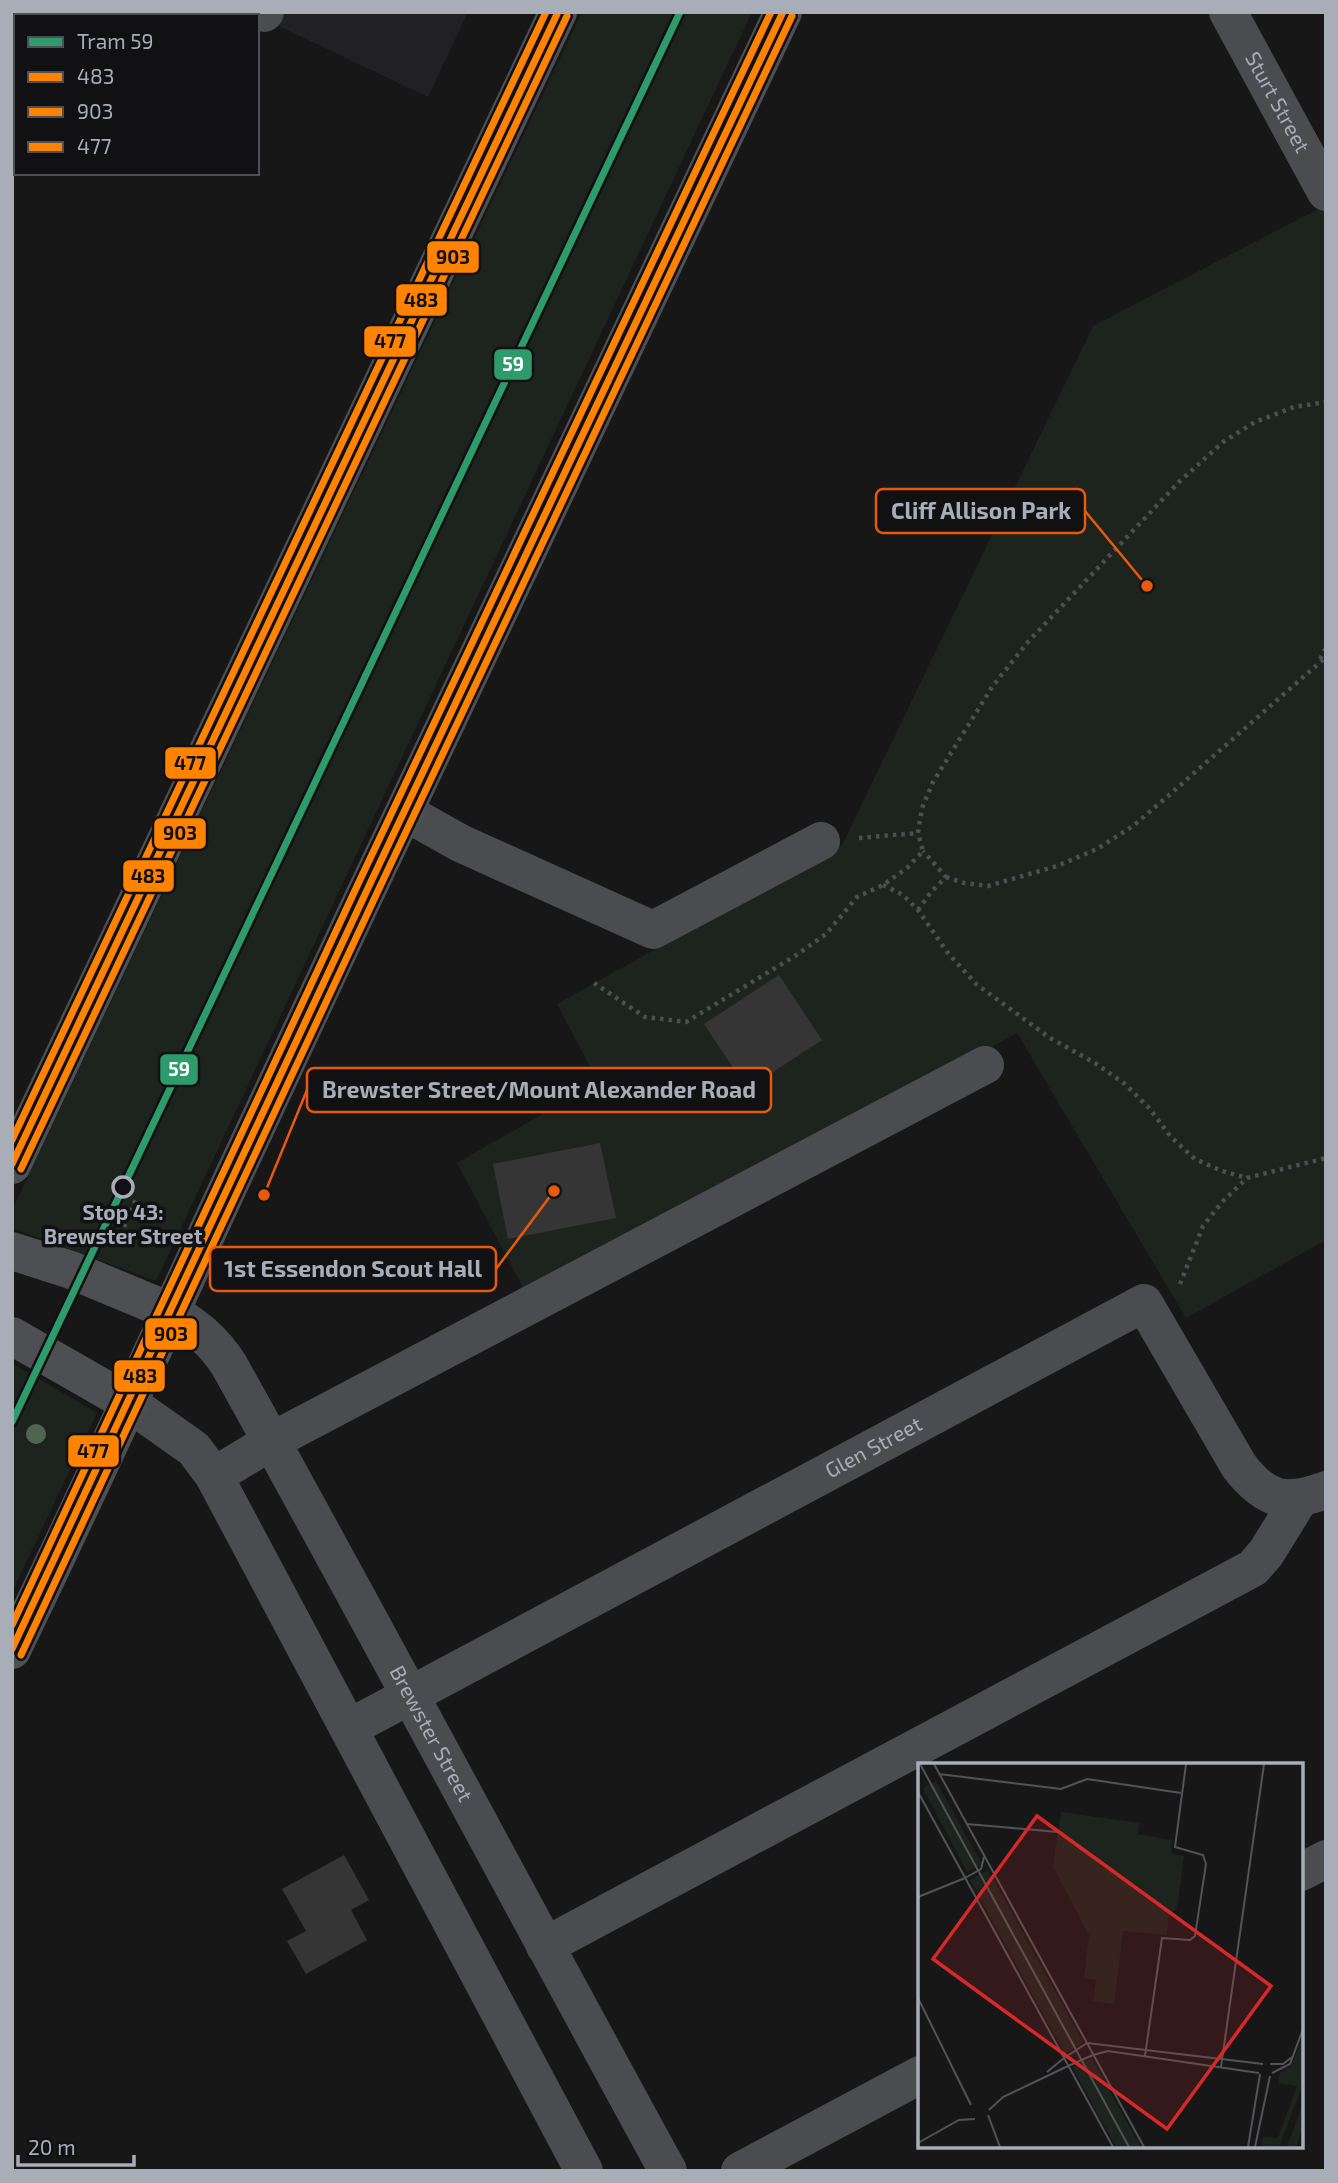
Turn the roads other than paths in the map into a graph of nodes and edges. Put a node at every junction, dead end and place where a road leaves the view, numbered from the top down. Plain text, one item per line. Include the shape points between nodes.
1 (558, 12) edge
2 (783, 12) edge
3 (1228, 12) edge
4 (1326, 192) edge
5 (405, 812) junction
6 (821, 841) road end
7 (985, 1065) dead end
8 (12, 1165) edge
9 (12, 1251) edge
10 (172, 1312) junction
11 (12, 1336) edge
12 (129, 1403) junction
13 (272, 1441) junction
14 (214, 1476) junction
15 (1313, 1494) edge
16 (12, 1650) edge
17 (411, 1694) junction
18 (348, 1728) junction
19 (1326, 1859) edge
20 (1303, 1871) edge
21 (545, 1946) junction
22 (918, 2076) edge
23 (584, 2171) edge
24 (668, 2171) edge
25 (740, 2171) edge

1 - 8 main road
2 - 5 main road
3 - 4 street, Sturt Street
5 - 6 street via 460,843 653,930
5 - 10 main road
7 - 13 street
9 - 10 main road
10 - 12 main road
10 - 13 street, Brewster Street via 194,1325 222,1354
11 - 12 main road
12 - 14 street via 194,1449
12 - 16 main road
13 - 14 street
13 - 17 street, Brewster Street
14 - 18 street
15 - 17 street, Glen Street via 1270,1496 1254,1486 1144,1303
15 - 21 street via 1253,1568
17 - 18 street, Glen Street
17 - 21 street, Brewster Street
18 - 23 street
19 - 20 street
21 - 24 street, Brewster Street
22 - 25 street

